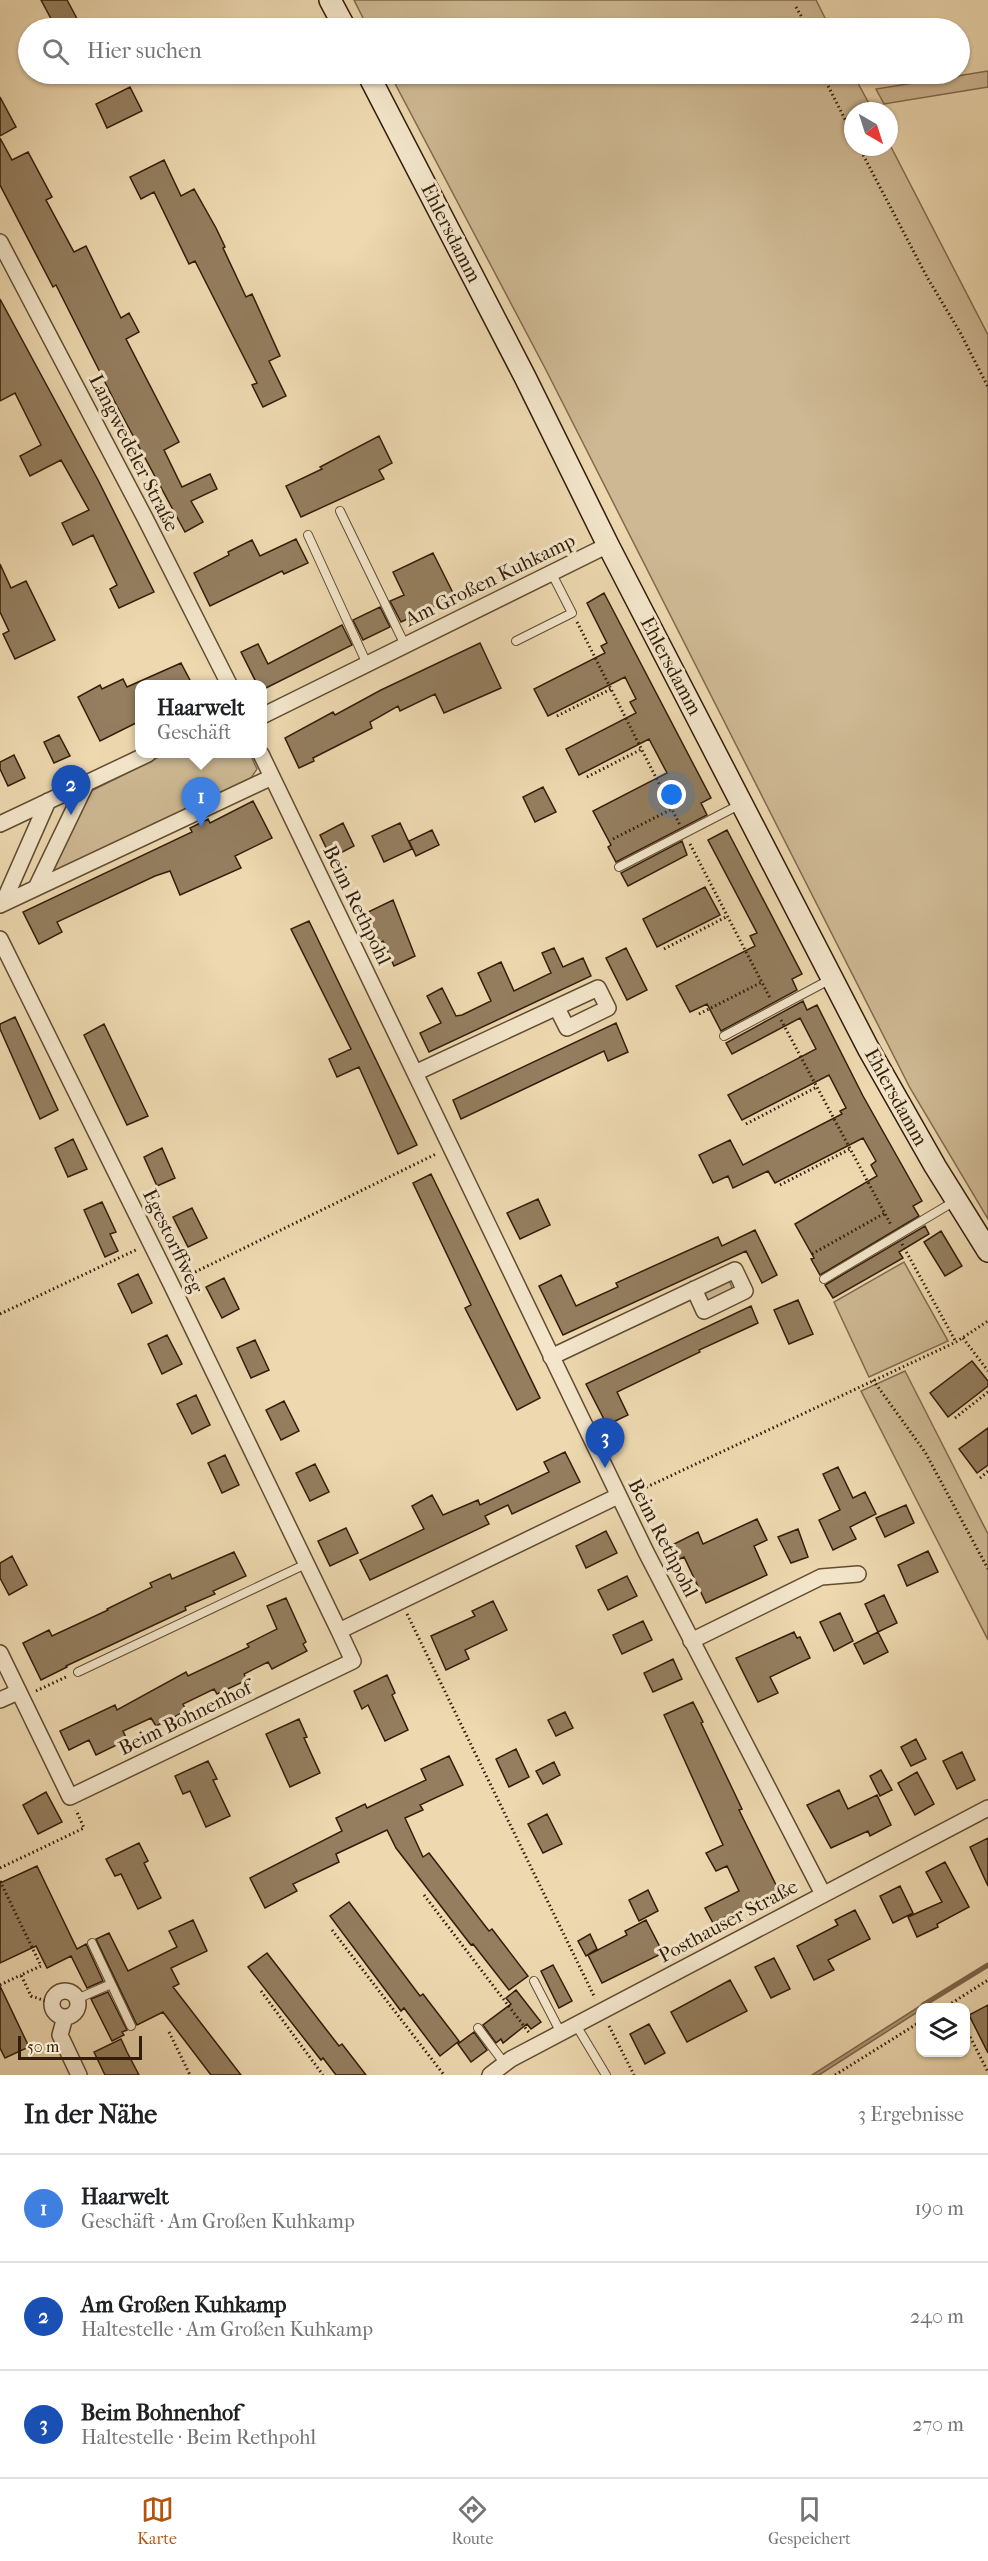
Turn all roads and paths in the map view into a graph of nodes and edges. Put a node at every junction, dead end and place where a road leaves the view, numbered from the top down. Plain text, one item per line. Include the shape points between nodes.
1 (330, 0) edge
2 (796, 7) dead end
3 (340, 18) edge
4 (802, 18) edge
5 (373, 84) edge
6 (827, 84) edge
7 (844, 117) edge
8 (864, 156) edge
9 (0, 242) edge
10 (988, 387) edge
11 (340, 511) dead end
12 (308, 535) dead end
13 (608, 545) junction
14 (552, 574) junction
15 (572, 613) junction
16 (516, 641) dead end
17 (405, 645) junction
18 (367, 664) junction
19 (227, 680) edge
20 (611, 689) junction
21 (267, 714) edge
22 (558, 716) dead end
23 (642, 749) junction
24 (138, 758) edge
25 (263, 758) edge
26 (272, 777) junction
27 (587, 777) dead end
28 (86, 784) junction
29 (48, 801) junction
30 (742, 803) junction
31 (672, 809) junction
32 (0, 824) edge
33 (685, 833) junction
34 (613, 839) dead end
35 (619, 867) dead end
36 (36, 888) junction
37 (1, 904) edge
38 (728, 916) junction
39 (0, 939) edge
40 (664, 949) dead end
41 (833, 979) junction
42 (762, 982) junction
43 (557, 1008) dead end
44 (776, 1009) junction
45 (699, 1014) dead end
46 (724, 1036) dead end
47 (415, 1073) junction
48 (817, 1087) junction
49 (746, 1124) dead end
50 (449, 1145) junction
51 (850, 1149) junction
52 (780, 1185) dead end
53 (956, 1200) junction
54 (885, 1213) junction
55 (898, 1237) junction
56 (151, 1243) junction
57 (988, 1251) edge
58 (812, 1254) dead end
59 (824, 1279) dead end
60 (171, 1284) junction
61 (694, 1289) dead end
62 (0, 1314) edge
63 (988, 1321) edge
64 (963, 1338) junction
65 (956, 1342) junction
66 (551, 1357) junction
67 (988, 1371) edge
68 (873, 1380) junction
69 (988, 1392) edge
70 (956, 1418) dead end
71 (988, 1471) edge
72 (980, 1478) dead end
73 (618, 1496) junction
74 (306, 1564) junction
75 (988, 1569) edge
76 (858, 1574) dead end
77 (400, 1601) junction
78 (339, 1631) junction
79 (691, 1641) junction
80 (0, 1653) edge
81 (78, 1672) joint
82 (20, 1695) junction
83 (0, 1700) edge
84 (70, 1797) junction
85 (988, 1808) edge
86 (0, 1868) edge
87 (0, 1881) edge
88 (424, 1894) dead end
89 (823, 1894) junction
90 (332, 1930) dead end
91 (92, 1943) dead end
92 (21, 1975) junction
93 (988, 1980) edge
94 (534, 1981) dead end
95 (111, 1984) junction
96 (0, 1985) edge
97 (261, 1991) dead end
98 (77, 1999) junction
99 (52, 2003) junction
100 (951, 2003) edge
101 (602, 2011) junction
102 (65, 2016) junction
103 (576, 2025) junction
104 (916, 2025) edge
105 (131, 2026) dead end
106 (478, 2028) dead end
107 (169, 2032) dead end
108 (561, 2033) junction
109 (970, 2037) edge
110 (538, 2045) junction
111 (505, 2064) junction
112 (988, 2072) edge
113 (79, 2075) edge
114 (190, 2075) edge
115 (323, 2075) edge
116 (444, 2075) edge
117 (490, 2075) edge
118 (606, 2075) edge
119 (634, 2075) edge
120 (835, 2075) edge

1 - 3 street
2 - 4 path
5 - 13 street, Ehlersdamm
6 - 7 path
8 - 10 path
9 - 19 street, Langwedeler Straße
11 - 17 lane
12 - 18 lane
13 - 14 street, Am Großen Kuhkamp
13 - 30 street, Ehlersdamm
14 - 15 lane
14 - 17 street, Am Großen Kuhkamp
15 - 16 lane
15 - 20 path
17 - 18 street, Am Großen Kuhkamp
18 - 21 street, Am Großen Kuhkamp
20 - 22 path
20 - 23 path
23 - 27 path
23 - 31 path
24 - 28 street
25 - 26 street, Beim Rethpohl
26 - 36 street
26 - 47 street, Beim Rethpohl
28 - 29 street
28 - 36 street
29 - 32 street
29 - 37 street
30 - 33 lane
30 - 41 street, Ehlersdamm
31 - 33 path
31 - 34 path
33 - 35 lane
33 - 38 path
36 - 37 street
38 - 40 path
38 - 42 path
39 - 56 street, Egestorffweg
41 - 44 lane
41 - 53 street, Ehlersdamm
42 - 44 path
42 - 45 path
43 - 47 street
44 - 46 lane
44 - 48 path
47 - 50 street, Beim Rethpohl
48 - 49 path
48 - 51 path
50 - 60 path
50 - 66 street, Beim Rethpohl
51 - 52 path
51 - 54 path
53 - 55 lane
53 - 57 street, Ehlersdamm
54 - 55 path
54 - 58 path
55 - 59 lane
55 - 65 path
56 - 60 street, Egestorffweg
56 - 62 path
60 - 74 street, Egestorffweg
61 - 66 street
63 - 64 path
64 - 65 path
64 - 67 path
65 - 68 path
66 - 73 street, Beim Rethpohl
68 - 73 path via 632,1494
68 - 75 path via 925,1452
69 - 70 path
71 - 72 path
73 - 77 street
73 - 79 street, Beim Rethpohl
74 - 78 street, Egestorffweg
74 - 81 lane
76 - 79 street via 821,1577
77 - 78 street
77 - 101 path
78 - 84 street, Beim Bohnenhof via 353,1661
79 - 89 street, Beim Rethpohl
80 - 82 street
81 - 82 path
82 - 83 street
82 - 84 street
84 - 86 path via 84,1828
85 - 89 street, Posthauser Straße
87 - 92 path via 41,1966
88 - 110 path
89 - 101 street, Posthauser Straße
90 - 116 path
91 - 95 lane
92 - 96 path
92 - 99 path via 31,1996
93 - 100 path
94 - 108 lane
95 - 98 lane
95 - 105 lane
97 - 115 path
98 - 99 street via 65,1991 56,1994
98 - 102 street via 74,2013
99 - 102 street via 56,2013
101 - 103 street, Posthauser Straße
101 - 119 path
102 - 113 street via 60,2035
103 - 108 street, Posthauser Straße
103 - 118 lane
104 - 120 path
106 - 111 lane
107 - 114 path
108 - 110 street, Posthauser Straße
109 - 112 path
110 - 111 street, Posthauser Straße
111 - 117 street, Posthauser Straße

